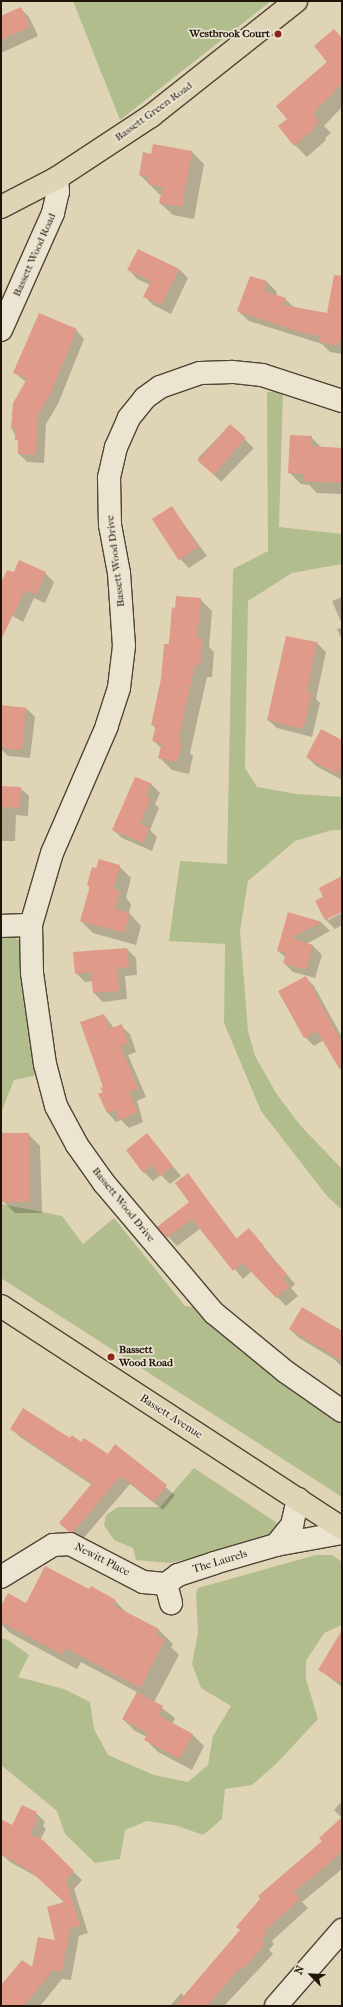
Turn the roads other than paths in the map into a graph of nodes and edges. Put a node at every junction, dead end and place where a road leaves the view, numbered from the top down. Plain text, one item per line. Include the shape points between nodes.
1 (296, 1) edge
2 (57, 178) junction
3 (1, 207) edge
4 (1, 330) edge
5 (342, 401) edge
6 (31, 925) junction
7 (1, 926) edge
8 (1, 1306) edge
9 (342, 1411) edge
10 (298, 1500) junction
11 (342, 1528) edge
12 (342, 1533) edge
13 (276, 1546) junction
14 (1, 1577) edge
15 (168, 1594) joint
16 (342, 1930) edge
17 (276, 2006) edge

1 - 2 main road, Bassett Green Road via 151,116
2 - 3 main road, Bassett Green Road
2 - 4 street, Bassett Wood Road via 58,192 54,213
5 - 6 street, Bassett Wood Drive via 262,375 232,372 200,373 160,387 145,398 129,418 116,447 109,478 110,525 119,573 124,646 119,688 106,726 52,853
6 - 7 street
6 - 9 street, Bassett Wood Drive via 32,973 45,1064 56,1106 77,1145 124,1207 214,1314 286,1372
8 - 10 main road, Bassett Avenue
10 - 11 main road, Bassett Avenue
10 - 13 street via 292,1525
12 - 13 street, The Laurels
13 - 15 street, The Laurels via 178,1576
14 - 15 street, Newitt Place via 53,1545 70,1544
16 - 17 street

